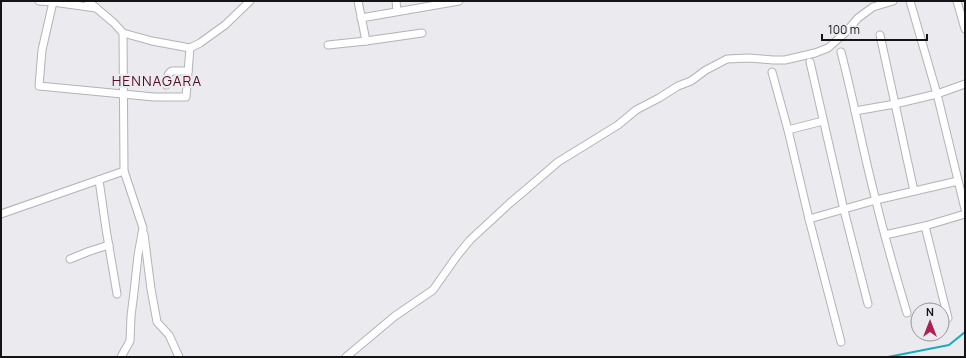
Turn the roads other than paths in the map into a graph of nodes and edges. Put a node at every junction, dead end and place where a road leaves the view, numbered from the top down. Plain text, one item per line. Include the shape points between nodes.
1 (39, 1) edge
2 (88, 1) edge
3 (250, 1) edge
4 (358, 1) edge
5 (396, 1) edge
6 (459, 1) edge
7 (893, 1) edge
8 (910, 1) edge
9 (958, 1) edge
10 (53, 2) junction
11 (431, 3) edge
12 (96, 8) junction
13 (397, 12) junction
14 (361, 18) junction
15 (965, 29) edge
16 (123, 33) junction
17 (422, 33) dead end
18 (880, 35) dead end
19 (366, 41) junction
20 (328, 45) dead end
21 (190, 48) junction
22 (841, 52) dead end
23 (810, 62) dead end
24 (188, 71) junction
25 (772, 72) dead end
26 (965, 84) edge
27 (166, 85) dead end
28 (124, 94) junction
29 (937, 94) junction
30 (895, 104) junction
31 (855, 111) junction
32 (823, 121) junction
33 (788, 130) junction
34 (124, 171) junction
35 (99, 180) junction
36 (958, 181) junction
37 (914, 191) junction
38 (963, 192) edge
39 (876, 200) junction
40 (965, 209) edge
41 (844, 210) junction
42 (1, 214) edge
43 (965, 214) edge
44 (809, 219) junction
45 (925, 226) junction
46 (143, 228) junction
47 (885, 235) junction
48 (109, 246) junction
49 (70, 259) dead end
50 (117, 294) dead end
51 (944, 302) edge
52 (868, 304) dead end
53 (907, 313) dead end
54 (841, 342) dead end
55 (121, 357) edge
56 (179, 357) edge
57 (346, 357) edge

1 - 10 street
2 - 12 street
3 - 21 street via 225,25
4 - 14 street
5 - 13 street
6 - 11 street
7 - 57 street via 873,7 828,48 785,60 727,59 636,110 618,125 558,162 470,240 433,290 395,316
8 - 29 street
9 - 15 street
10 - 12 street
10 - 28 street via 42,50 39,86
11 - 13 street
12 - 16 street
13 - 14 street
14 - 19 street
16 - 21 street
16 - 28 street
17 - 19 street
18 - 30 street
19 - 20 street
21 - 24 street
22 - 31 street
23 - 32 street
24 - 27 street via 170,72
24 - 28 street via 186,97
25 - 33 street
26 - 29 street
28 - 34 street
29 - 30 street
29 - 36 street
30 - 31 street
30 - 37 street
31 - 39 street
32 - 33 street
32 - 41 street
33 - 44 street
34 - 35 street
34 - 46 street
35 - 42 street
35 - 48 street
36 - 37 street
36 - 38 street
37 - 39 street
38 - 40 street
39 - 41 street
39 - 47 street
41 - 44 street
41 - 52 street
43 - 45 street
44 - 54 street
45 - 47 street
45 - 51 street
46 - 55 street via 130,341
46 - 56 street via 157,322 169,335
47 - 53 street
48 - 49 street
48 - 50 street

